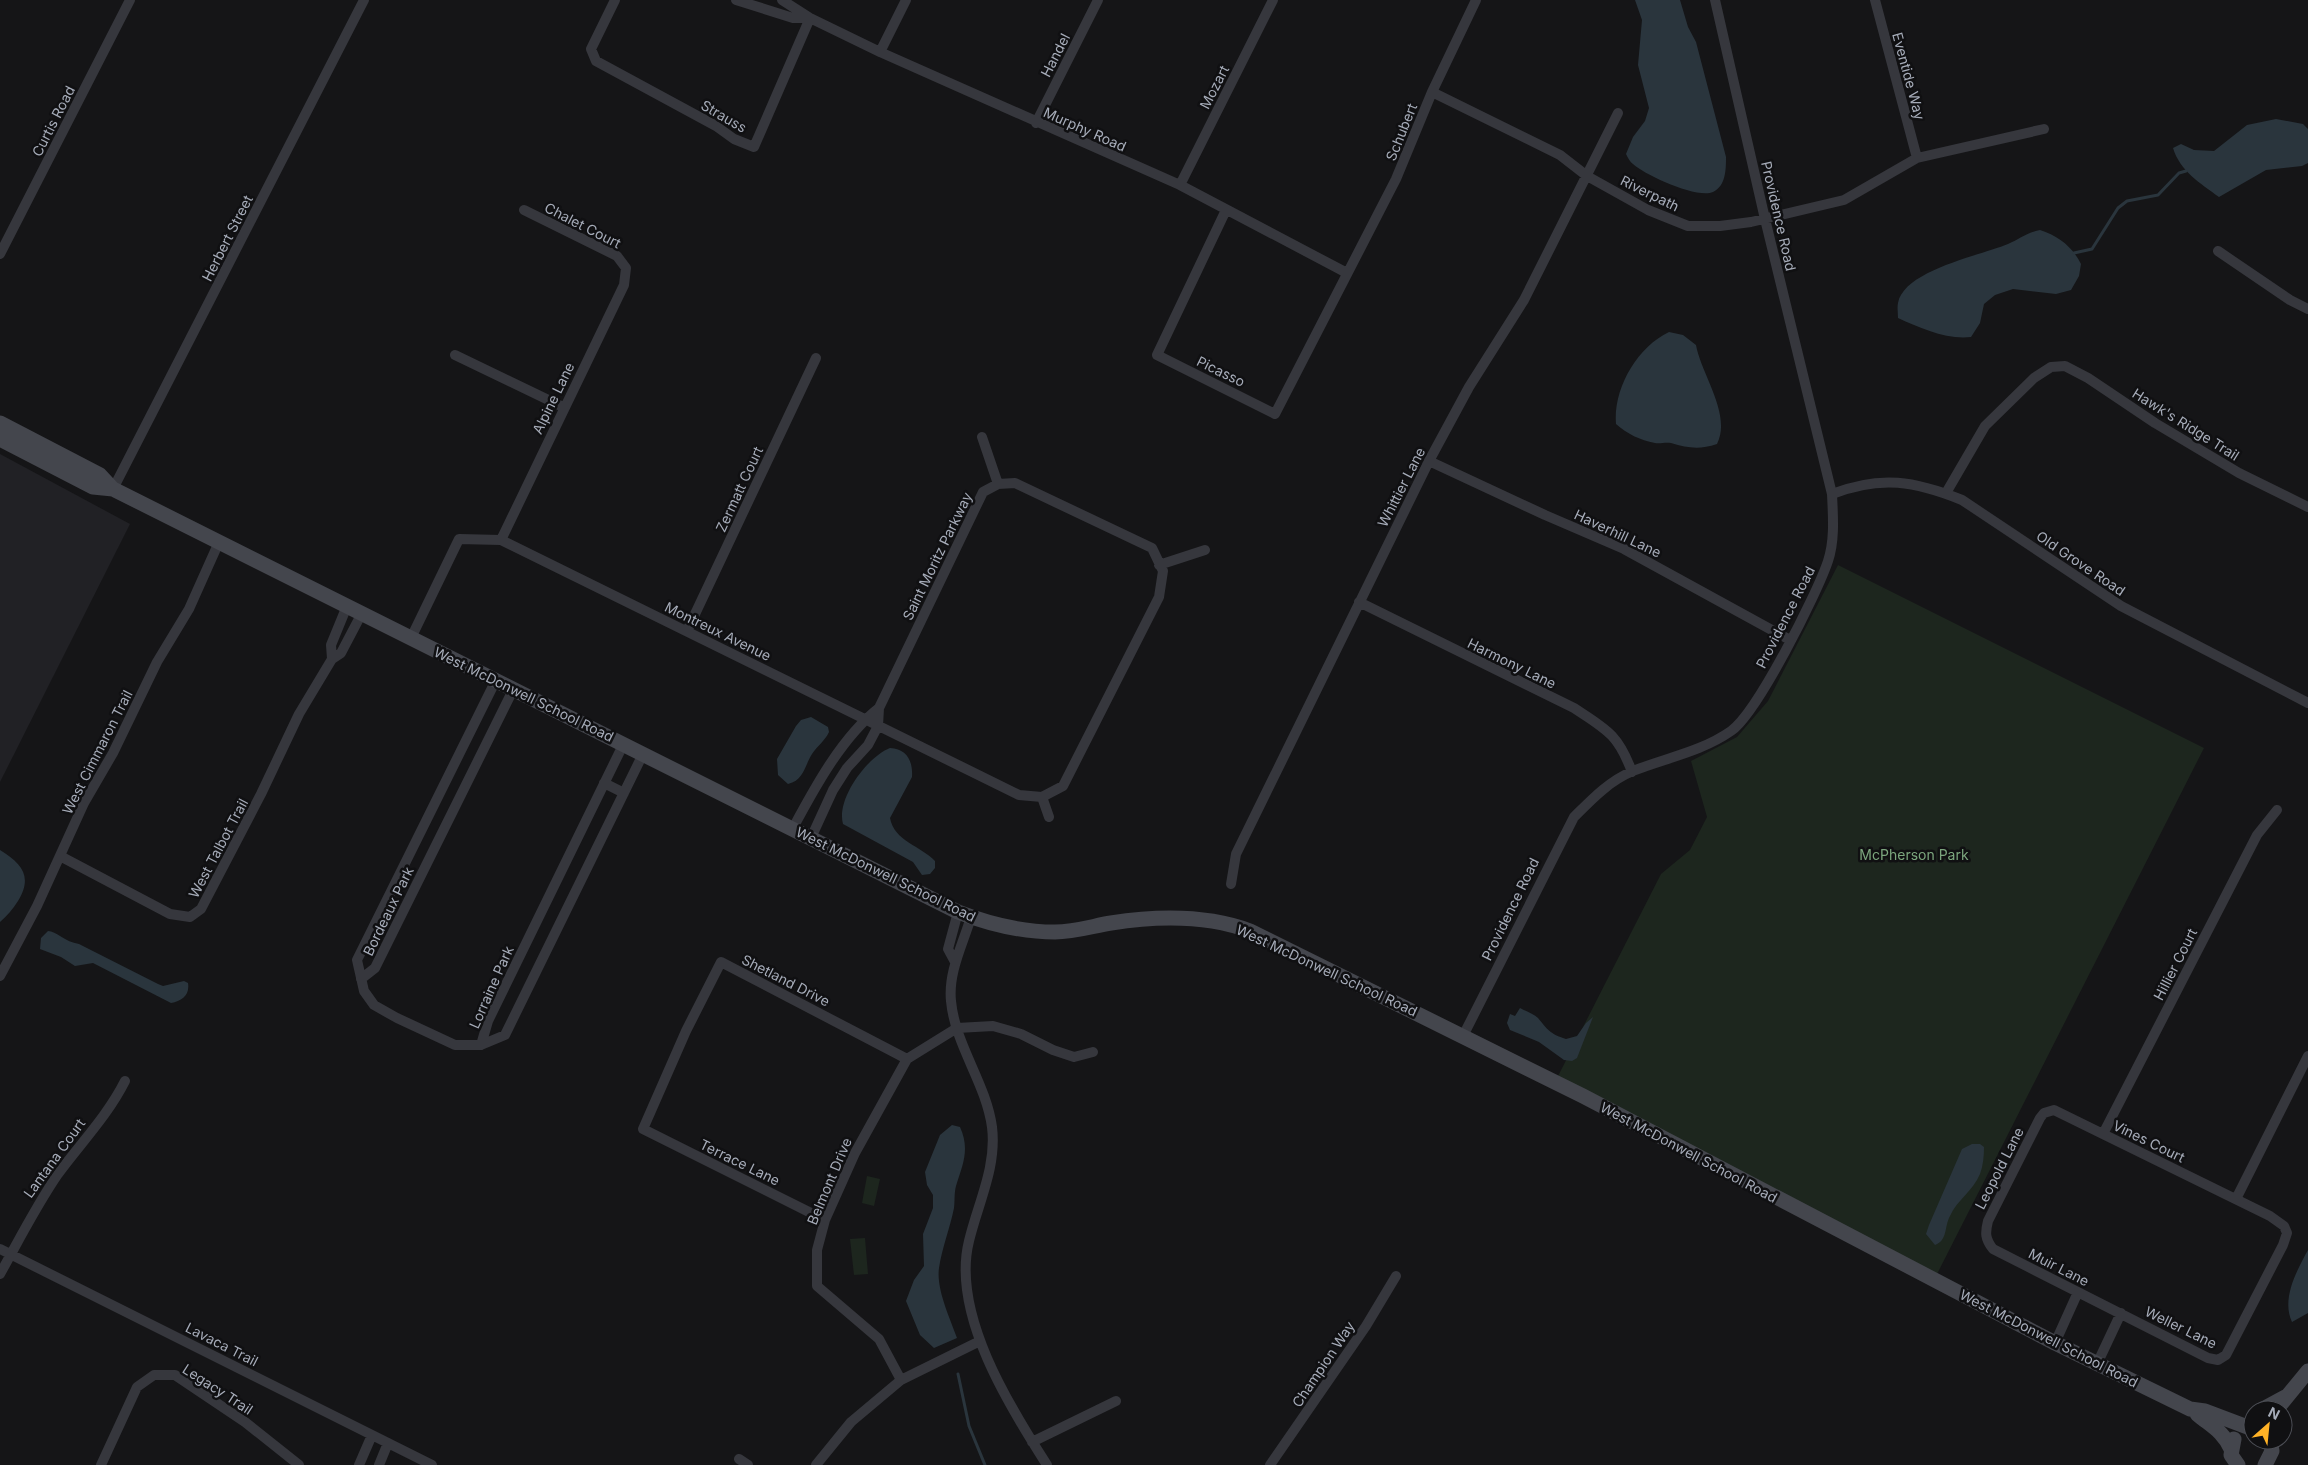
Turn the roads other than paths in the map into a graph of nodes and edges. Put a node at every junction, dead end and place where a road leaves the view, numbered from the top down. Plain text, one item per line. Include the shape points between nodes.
1 (130, 0) edge
2 (364, 0) edge
3 (615, 0) edge
4 (736, 0) edge
5 (782, 0) edge
6 (906, 0) edge
7 (1098, 0) edge
8 (1273, 0) edge
9 (1476, 0) edge
10 (1715, 0) edge
11 (1875, 0) edge
12 (810, 18) junction
13 (880, 52) junction
14 (1432, 92) junction
15 (1618, 113) dead end
16 (1036, 122) junction
17 (2044, 129) dead end
18 (1917, 158) junction
19 (1587, 176) junction
20 (1180, 185) junction
21 (524, 210) dead end
22 (1226, 210) junction
23 (1765, 219) junction
24 (2218, 251) dead end
25 (0, 254) edge
26 (626, 268) joint
27 (1347, 273) junction
28 (2308, 309) edge
29 (455, 355) dead end
30 (816, 358) dead end
31 (563, 408) junction
32 (0, 423) edge
33 (982, 437) dead end
34 (0, 440) edge
35 (1429, 460) junction
36 (998, 484) junction
37 (113, 489) junction
38 (1946, 493) junction
39 (1832, 494) junction
40 (2308, 507) edge
41 (501, 540) junction
42 (219, 542) junction
43 (1205, 550) dead end
44 (1159, 566) junction
45 (1359, 602) junction
46 (347, 606) junction
47 (362, 613) junction
48 (687, 631) junction
49 (411, 638) junction
50 (1790, 640) junction
51 (332, 659) junction
52 (496, 680) junction
53 (514, 688) junction
54 (2308, 703) edge
55 (879, 708) junction
56 (865, 719) junction
57 (475, 723) junction
58 (878, 726) junction
59 (492, 732) junction
60 (624, 744) junction
61 (643, 754) junction
62 (1632, 772) junction
63 (604, 784) junction
64 (624, 793) junction
65 (1042, 797) junction
66 (2277, 810) dead end
67 (1049, 817) dead end
68 (792, 828) junction
69 (811, 838) junction
70 (60, 856) junction
71 (1231, 884) dead end
72 (965, 915) junction
73 (0, 976) edge
74 (361, 979) junction
75 (957, 1028) junction
76 (1463, 1036) junction
77 (481, 1045) junction
78 (1093, 1052) dead end
79 (2308, 1056) edge
80 (907, 1059) junction
81 (125, 1081) dead end
82 (2049, 1111) joint
83 (643, 1129) joint
84 (2103, 1134) junction
85 (2236, 1199) junction
86 (825, 1220) junction
87 (1987, 1242) joint
88 (0, 1249) edge
89 (11, 1254) junction
90 (0, 1274) edge
91 (1396, 1276) dead end
92 (2078, 1292) junction
93 (2256, 1298) joint
94 (2121, 1313) junction
95 (980, 1341) junction
96 (2055, 1343) junction
97 (2097, 1364) junction
98 (2308, 1371) edge
99 (901, 1380) junction
100 (2286, 1397) junction
101 (2278, 1400) edge
102 (2284, 1400) edge
103 (2286, 1400) edge
104 (1116, 1401) dead end
105 (2190, 1409) junction
106 (2243, 1422) edge
107 (2243, 1429) edge
108 (372, 1435) junction
109 (1032, 1442) junction
110 (388, 1443) junction
111 (2231, 1449) junction
112 (2271, 1450) edge
113 (739, 1459) dead end
114 (101, 1465) edge
115 (299, 1465) edge
116 (358, 1465) edge
117 (379, 1465) edge
118 (432, 1465) edge
119 (748, 1465) edge
120 (816, 1465) edge
121 (1047, 1465) edge
122 (1270, 1465) edge
123 (2238, 1465) edge
124 (2265, 1465) edge

1 - 25 street, Curtis Road
2 - 37 street, Herbert Street
3 - 12 street, Strauss via 591,49 596,61 734,139 754,147
4 - 12 street, Murphy Road via 793,18
5 - 12 street, Murphy Road
6 - 13 street
7 - 16 street, Handel
8 - 20 street, Mozart
9 - 14 street, Schubert
10 - 23 street, Providence Road
11 - 18 street, Eventide Way
12 - 13 street, Murphy Road
13 - 16 street, Murphy Road
14 - 19 street, Riverpath via 1560,155
14 - 27 street, Schubert via 1396,179
15 - 19 street, Whittier Lane
16 - 20 street, Murphy Road
17 - 18 street, Riverpath
18 - 23 street, Riverpath via 1844,200
19 - 23 street, Riverpath via 1648,210 1688,226 1720,226
19 - 35 street, Whittier Lane via 1524,300
20 - 22 street, Murphy Road
21 - 26 street, Chalet Court via 617,256
22 - 27 street, Murphy Road
22 - 27 street, Picasso via 1157,355 1275,414
23 - 39 street, Providence Road
24 - 28 street
26 - 31 street, Alpine Lane via 624,285
29 - 31 street
30 - 48 street, Zermatt Court
31 - 41 street, Alpine Lane
32 - 37 main road, West McDonwell School Road via 100,475
33 - 36 street
34 - 37 main road, West McDonwell School Road via 93,487
35 - 45 street, Whittier Lane
35 - 50 street, Haverhill Lane via 1545,516 1624,549
36 - 44 street via 1015,483 1152,548
36 - 55 street, Saint Moritz Parkway via 983,492
37 - 42 main road, West McDonwell School Road
38 - 39 street, Old Grove Road via 1896,480
38 - 40 street, Hawk's Ridge Trail via 1985,426 2034,378 2051,367 2065,366 2239,473
38 - 54 street, Old Grove Road via 1962,500 2121,606
39 - 50 street, Providence Road via 1833,534 1828,561
41 - 48 street, Montreux Avenue
41 - 49 street, Montreux Avenue via 459,539
42 - 46 main road, West McDonwell School Road
42 - 70 street, West Cimmaron Trail via 188,609 157,662
43 - 44 street
44 - 65 street via 1163,571 1159,597 1063,786
45 - 62 street, Harmony Lane via 1574,708 1606,729 1623,748
45 - 71 street, Whittier Lane via 1236,854
46 - 47 main road, West McDonwell School Road
46 - 51 street, West Talbot Trail via 330,645
47 - 49 main road, West McDonwell School Road
47 - 51 street, West Talbot Trail via 341,652
48 - 56 street, Montreux Avenue
49 - 52 main road, West McDonwell School Road
50 - 62 street, Providence Road via 1760,696 1732,731 1693,751
51 - 70 street, West Talbot Trail via 299,714 201,909 190,917 170,914
52 - 53 main road, West McDonwell School Road
52 - 57 street, Bordeaux Park
53 - 59 street, Bordeaux Park
53 - 60 main road, West McDonwell School Road
55 - 56 street, Saint Moritz Parkway
55 - 58 street, Saint Moritz Parkway
56 - 58 street, Montreux Avenue
56 - 68 street, Saint Moritz Parkway via 819,778
57 - 59 street
57 - 74 street, Bordeaux Park via 357,960
58 - 65 street, Montreux Avenue via 1019,795
58 - 69 street, Saint Moritz Parkway via 833,790
59 - 74 street, Bordeaux Park via 375,968
60 - 61 main road, West McDonwell School Road
60 - 63 street, Lorraine Park
61 - 64 street, Lorraine Park
61 - 68 main road, West McDonwell School Road
62 - 76 street, Providence Road via 1601,790 1574,817
63 - 64 street
63 - 77 street, Lorraine Park via 488,1021
64 - 77 street, Lorraine Park via 505,1035
65 - 67 street
66 - 84 street, Hillier Court via 2257,835
68 - 69 main road, West McDonwell School Road
69 - 72 main road, West McDonwell School Road
70 - 73 street, West Cimmaron Trail
72 - 75 street via 948,949 954,962 950,1000
72 - 76 main road, West McDonwell School Road via 1005,927 1056,932 1147,918 1234,925
74 - 77 street via 364,991 374,1005 397,1018 455,1046
75 - 78 street via 993,1026 1021,1034 1074,1057
75 - 80 street, Belmont Drive
75 - 95 street via 984,1095 992,1126 991,1165 968,1242 966,1263 965,1284
76 - 96 main road, West McDonwell School Road
79 - 85 street
80 - 83 street, Shetland Drive via 721,962
80 - 86 street, Belmont Drive via 858,1146
81 - 89 street, Lantana Court via 117,1097 48,1190
82 - 84 street, Vines Court via 2060,1112
82 - 87 street, Leopold Lane via 2040,1118 1988,1221
83 - 86 street, Terrace Lane
84 - 85 street, Vines Court
85 - 93 street, Vines Court via 2270,1216 2284,1226 2287,1233
86 - 99 street, Belmont Drive via 817,1250 817,1286 878,1339
87 - 92 street, Muir Lane via 1992,1249
88 - 89 street, Lavaca Trail
89 - 90 street, Lantana Court
89 - 108 street, Lavaca Trail
91 - 122 street, Champion Way via 1366,1326
92 - 94 street, Muir Lane
92 - 96 street
93 - 94 street, Weller Lane via 2226,1355 2218,1360 2208,1358
94 - 97 street
95 - 99 street
95 - 109 street
96 - 97 main road, West McDonwell School Road
97 - 105 main road, West McDonwell School Road
98 - 100 main road
99 - 120 street via 851,1422
100 - 101 main road
100 - 102 main road
100 - 103 main road
104 - 109 street
105 - 106 main road, West McDonwell School Road
105 - 111 main road, West McDonwell School Road via 2219,1430
107 - 111 main road via 2235,1437
108 - 110 street, Lavaca Trail
108 - 116 street
109 - 121 street
110 - 117 street
110 - 118 street, Lavaca Trail
111 - 123 main road, West McDonwell School Road
112 - 124 main road
113 - 119 street
114 - 115 street, Legacy Trail via 137,1387 154,1375 175,1375 245,1422

